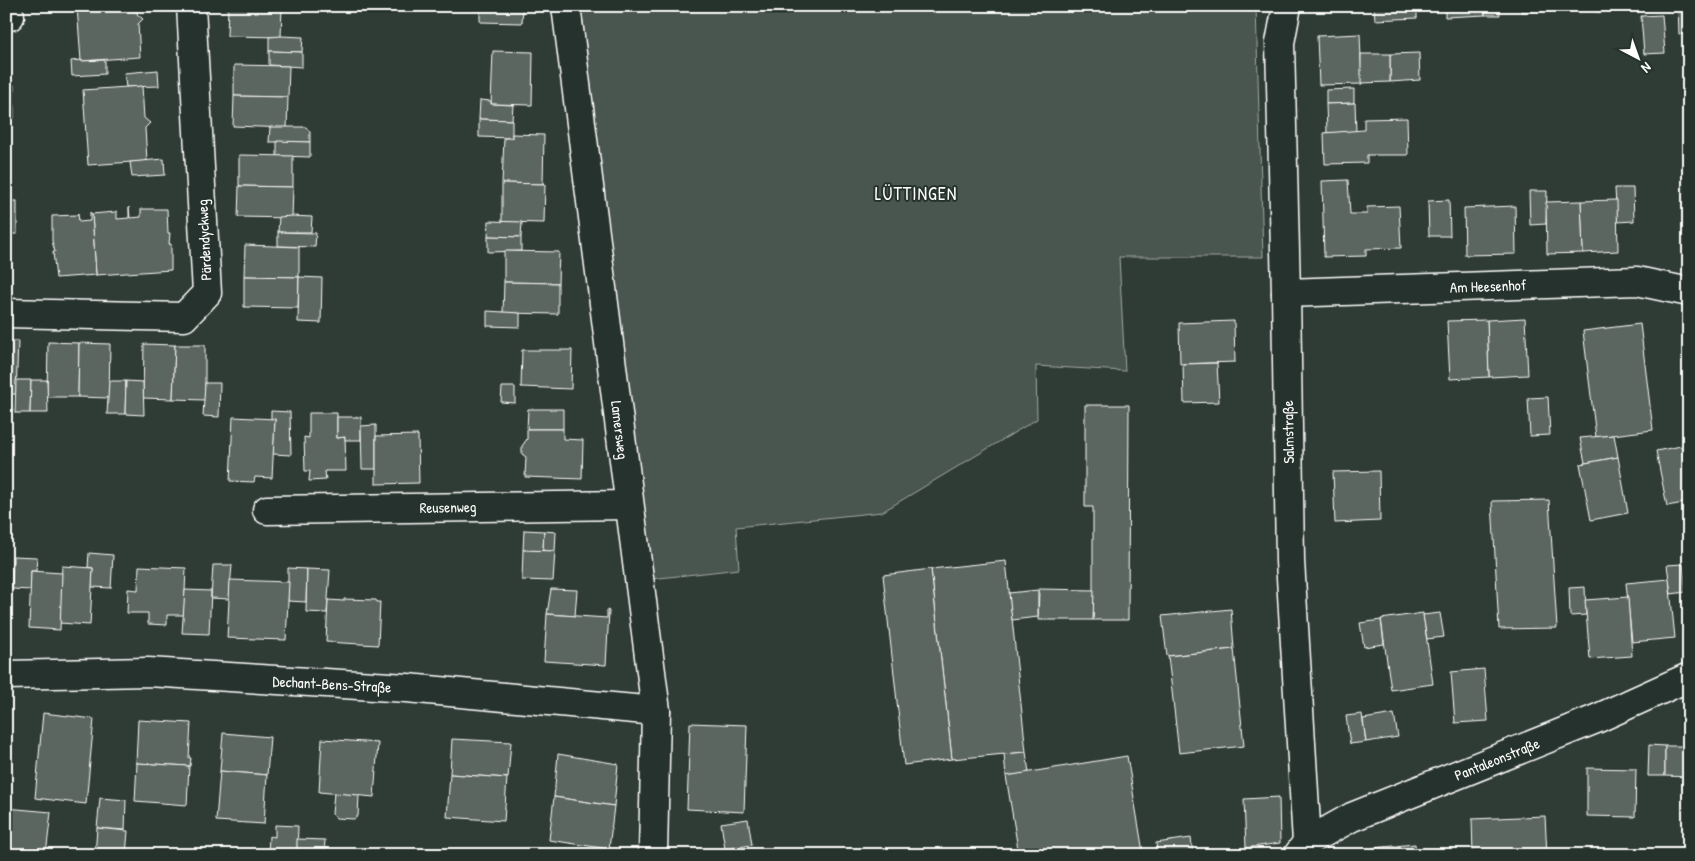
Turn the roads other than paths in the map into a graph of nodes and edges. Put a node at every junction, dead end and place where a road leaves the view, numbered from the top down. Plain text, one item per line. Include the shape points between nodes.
1 (191, 6) edge
2 (566, 6) edge
3 (1286, 6) edge
4 (1689, 292) edge
5 (1286, 293) junction
6 (6, 312) edge
7 (629, 505) junction
8 (267, 510) dead end
9 (6, 675) edge
10 (1689, 677) edge
11 (656, 711) junction
12 (1302, 848) edge
13 (653, 855) edge

1 - 6 street, Pärdendyckweg via 207,292 184,317
2 - 7 street, Lamersweg
3 - 5 street, Salmstraße via 1280,43
4 - 5 street, Am Heesenhof via 1637,281
5 - 12 street, Salmstraße via 1290,561
7 - 8 street, Reusenweg
7 - 11 street, Lamersweg
9 - 11 street, Dechant-Bens-Straße via 148,672 407,688
10 - 12 street, Pantaleonstraße via 1596,719 1352,817
11 - 13 street, Lamersweg

